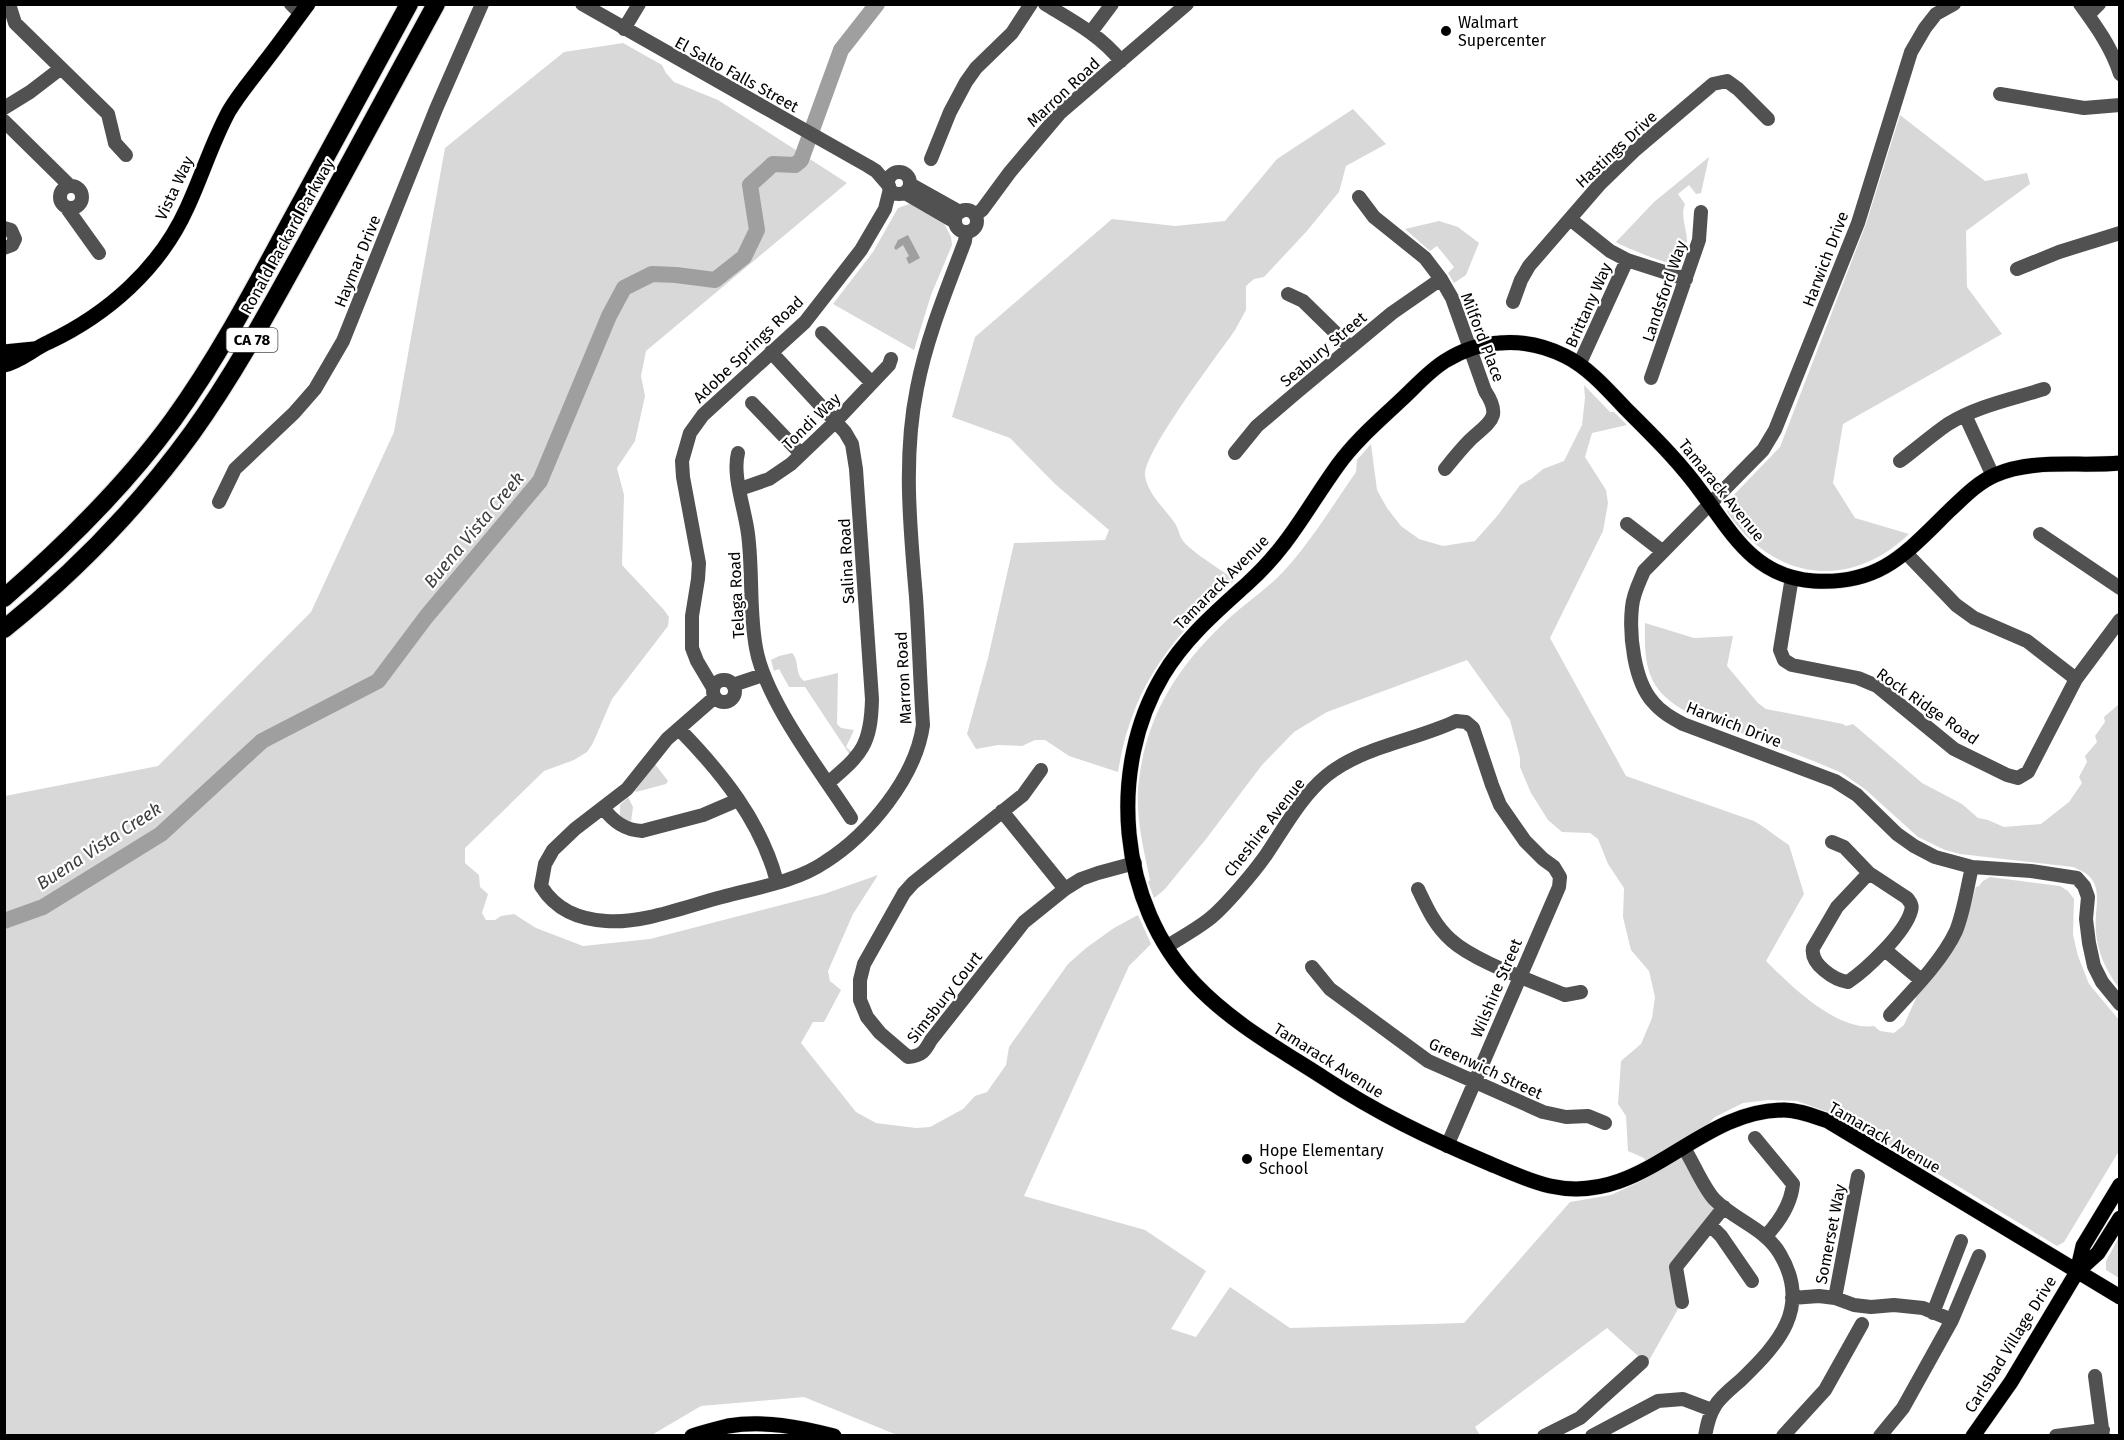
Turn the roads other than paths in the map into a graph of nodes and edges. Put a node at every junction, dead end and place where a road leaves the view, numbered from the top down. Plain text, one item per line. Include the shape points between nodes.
1 (9, 4) edge
2 (409, 4) edge
3 (436, 4) edge
4 (482, 4) edge
5 (582, 4) edge
6 (639, 4) edge
7 (1031, 4) edge
8 (1045, 4) edge
9 (1112, 4) edge
10 (1187, 4) edge
11 (1954, 4) edge
12 (2099, 4) edge
13 (300, 8) edge
14 (1932, 9) edge
15 (2084, 10) edge
16 (624, 29) junction
17 (1094, 36) junction
18 (1117, 64) junction
19 (60, 69) junction
20 (2120, 74) edge
21 (2000, 94) dead end
22 (2120, 105) edge
23 (4, 108) edge
24 (1768, 118) dead end
25 (4, 121) edge
26 (126, 155) dead end
27 (932, 159) dead end
28 (898, 187) junction
29 (1359, 197) dead end
30 (1701, 212) dead end
31 (975, 215) junction
32 (958, 217) junction
33 (1570, 219) junction
34 (4, 228) edge
35 (966, 232) junction
36 (2120, 233) edge
37 (4, 248) edge
38 (99, 253) dead end
39 (1627, 260) junction
40 (2017, 270) dead end
41 (1441, 279) junction
42 (1686, 279) junction
43 (1288, 294) dead end
44 (1513, 303) dead end
45 (822, 333) dead end
46 (1350, 347) junction
47 (34, 349) junction
48 (1470, 349) junction
49 (4, 352) edge
50 (771, 352) junction
51 (891, 359) dead end
52 (4, 364) edge
53 (1579, 365) junction
54 (1650, 378) dead end
55 (872, 383) junction
56 (2044, 389) dead end
57 (752, 403) dead end
58 (1965, 415) junction
59 (836, 421) junction
60 (738, 453) dead end
61 (1235, 453) dead end
62 (801, 454) junction
63 (1900, 461) dead end
64 (2120, 463) edge
65 (1445, 468) dead end
66 (1994, 476) junction
67 (740, 489) junction
68 (219, 502) dead end
69 (1706, 509) junction
70 (1627, 524) dead end
71 (2040, 534) dead end
72 (1662, 551) junction
73 (1906, 553) junction
74 (1792, 577) junction
75 (2120, 588) edge
76 (4, 598) edge
77 (2120, 620) edge
78 (4, 629) edge
79 (763, 675) junction
80 (2076, 679) junction
81 (721, 687) junction
82 (679, 729) junction
83 (1041, 770) dead end
84 (828, 783) junction
85 (738, 800) junction
86 (603, 808) junction
87 (1002, 811) junction
88 (851, 818) dead end
89 (1832, 842) dead end
90 (1135, 863) junction
91 (1972, 867) junction
92 (1869, 873) junction
93 (1560, 877) joint
94 (777, 882) junction
95 (1065, 889) junction
96 (1418, 889) dead end
97 (1166, 947) junction
98 (1885, 950) junction
99 (1312, 967) dead end
100 (1519, 975) junction
101 (1921, 980) junction
102 (1581, 992) dead end
103 (2120, 1004) edge
104 (1890, 1016) dead end
105 (1474, 1081) junction
106 (1605, 1122) dead end
107 (1755, 1138) dead end
108 (1447, 1146) junction
109 (1684, 1148) junction
110 (1858, 1176) dead end
111 (2120, 1185) edge
112 (1724, 1207) junction
113 (2120, 1218) edge
114 (1710, 1225) junction
115 (1766, 1236) junction
116 (1961, 1241) dead end
117 (1979, 1256) dead end
118 (2077, 1272) junction
119 (1752, 1281) dead end
120 (1943, 1287) junction
121 (1962, 1294) junction
122 (2120, 1297) edge
123 (1792, 1298) junction
124 (1835, 1298) junction
125 (1682, 1302) dead end
126 (1933, 1312) junction
127 (1952, 1320) junction
128 (1862, 1324) dead end
129 (1642, 1362) dead end
130 (2095, 1376) dead end
131 (1712, 1410) junction
132 (1580, 1418) junction
133 (2103, 1433) edge
134 (1593, 1435) edge
135 (692, 1436) edge
136 (834, 1436) edge
137 (1544, 1436) edge
138 (1705, 1436) edge
139 (1783, 1436) edge
140 (1880, 1436) edge
141 (1974, 1436) edge
142 (2056, 1436) edge

1 - 19 street via 15,22
2 - 76 highway, Ronald Packard Parkway / CA 78 via 200,380 118,487
3 - 78 highway, Ronald Packard Parkway / CA 78 via 263,321 202,418 104,538
4 - 68 street, Haymar Drive via 343,341 315,389 235,469
5 - 16 street, El Salto Falls Street
6 - 16 street
7 - 27 street via 1012,33 976,68 950,112
8 - 17 street
9 - 17 street
10 - 18 street, Marron Road
11 - 14 street, Harwich Drive
12 - 15 street
13 - 47 main road, Vista Way via 230,110 187,209 165,246 125,292 101,312
14 - 69 street, Harwich Drive via 1911,52 1858,223 1775,430 1763,450
15 - 20 street via 2110,49
16 - 28 street, El Salto Falls Street
17 - 18 street via 1103,41
18 - 31 street, Marron Road via 1060,113
19 - 23 street
19 - 26 street via 108,114 115,143
21 - 22 street via 2084,108
24 - 33 street, Hastings Drive via 1727,81 1713,84 1599,184
25 - 38 street via 70,186 80,190 82,201 77,207 66,207
28 - 32 street, El Salto Falls Street
28 - 50 street, Adobe Springs Road via 861,250 812,314
29 - 41 street, Milford Place via 1374,217 1425,258
30 - 42 street, Landsford Way via 1699,240
31 - 32 street via 967,210
31 - 35 street via 974,228
32 - 35 street via 958,229
33 - 39 street
33 - 44 street, Hastings Drive via 1529,266
34 - 37 street via 11,230 15,239
35 - 94 street, Marron Road via 926,349 916,389 910,445 908,486 921,741 896,789 862,834 824,864
36 - 40 street
39 - 42 street
39 - 53 street, Brittany Way
41 - 46 street, Seabury Street
41 - 48 street, Milford Place
42 - 54 street, Landsford Way
43 - 46 street via 1303,301
45 - 55 street
46 - 61 street, Seabury Street via 1257,426
47 - 49 main road, Vista Way
47 - 52 main road, Vista Way via 17,362
48 - 53 main road, Tamarack Avenue via 1500,343 1528,344 1567,356
48 - 65 street, Milford Place via 1485,391 1494,403 1494,414 1489,424
48 - 90 main road, Tamarack Avenue via 1437,366 1356,443 1268,565 1203,623 1162,677 1147,706 1131,767 1128,797
50 - 59 street, Salina Road
50 - 81 street, Adobe Springs Road via 703,415 690,433 682,461 699,563 693,636
51 - 55 street, Tondi Way
53 - 69 main road, Tamarack Avenue via 1672,455
55 - 59 street, Tondi Way
56 - 58 street
57 - 62 street
58 - 63 street
58 - 66 street
59 - 62 street, Tondi Way
59 - 84 street, Salina Road via 852,444 856,469 871,726 855,760
60 - 67 street, Telaga Road via 735,464
62 - 67 street, Tondi Way via 780,473
64 - 66 main road, Tamarack Avenue via 2036,464
66 - 73 main road, Tamarack Avenue via 1971,490
67 - 79 street, Telaga Road via 750,552 752,623
69 - 72 street, Harwich Drive
69 - 74 main road, Tamarack Avenue via 1748,553 1774,571
70 - 72 street
71 - 75 street
72 - 91 street, Harwich Drive via 1644,571 1632,608 1634,660 1641,684 1652,702 1683,724 1835,781 1857,795 1914,846 1935,857
73 - 74 main road, Tamarack Avenue via 1873,573 1853,579 1815,581
73 - 80 street via 1956,605 1974,618 2027,641
74 - 80 street, Rock Ridge Road via 1780,650 1784,660 1877,686 1954,749 2007,775 2018,778 2028,772
77 - 80 street, Rock Ridge Road
79 - 81 street
79 - 84 street, Telaga Road
81 - 82 street
82 - 85 street via 714,765
82 - 86 street via 627,789
83 - 87 street, Simsbury Court via 1023,795
84 - 88 street, Telaga Road
85 - 86 street via 703,815 642,831 621,825
85 - 94 street via 762,839
86 - 94 street, Marron Road via 553,850 545,864 541,886 549,899 567,912 608,921 642,918
87 - 95 street
87 - 95 street, Simsbury Court via 904,893 864,964 860,999 867,1017 908,1057 924,1052 1024,922
89 - 92 street via 1844,847
90 - 95 street, Simsbury Court via 1081,879
90 - 97 main road, Tamarack Avenue via 1151,919
91 - 101 street via 1956,930
91 - 103 street, Harwich Drive via 2077,878 2088,897 2088,943 2094,966
92 - 98 street via 1911,903 1912,910
92 - 98 street via 1837,907 1812,955 1839,981 1848,982
93 - 97 street, Cheshire Avenue via 1525,841 1500,805 1473,728 1456,721 1350,760 1328,775 1298,806 1264,857 1219,910
93 - 100 street, Wilshire Street
96 - 100 street via 1434,921 1451,940 1473,955
97 - 108 main road, Tamarack Avenue via 1191,981 1224,1012 1373,1109
98 - 101 street
99 - 105 street, Greenwich Street via 1330,989 1413,1052
100 - 102 street via 1565,995
100 - 105 street, Wilshire Street
101 - 104 street
105 - 106 street, Greenwich Street via 1543,1112 1588,1116
105 - 108 street, Wilshire Street
107 - 115 street via 1793,1184 1779,1223
108 - 109 main road, Tamarack Avenue via 1536,1183 1570,1189 1622,1182
109 - 112 street via 1713,1198
109 - 118 main road, Tamarack Avenue via 1752,1113 1801,1112 1828,1121
110 - 124 street, Somerset Way
111 - 118 main road, Carlsbad Village Drive via 2083,1246
112 - 114 street
112 - 115 street
113 - 118 main road, Carlsbad Village Drive via 2098,1253
114 - 119 street
114 - 125 street via 1676,1267
115 - 123 street via 1789,1272
116 - 120 street
117 - 121 street
118 - 122 main road, Tamarack Avenue
118 - 141 main road, Carlsbad Village Drive via 2012,1382
120 - 121 street
120 - 126 street
121 - 127 street
123 - 124 street
123 - 131 street via 1782,1336
124 - 126 street via 1854,1305 1894,1305
126 - 127 street
127 - 140 street via 1903,1408
128 - 139 street via 1825,1390
129 - 132 street
130 - 133 street
131 - 134 street via 1683,1399 1658,1401
131 - 138 street
132 - 134 street
132 - 137 street
133 - 142 street
135 - 136 main road via 729,1426 764,1423

